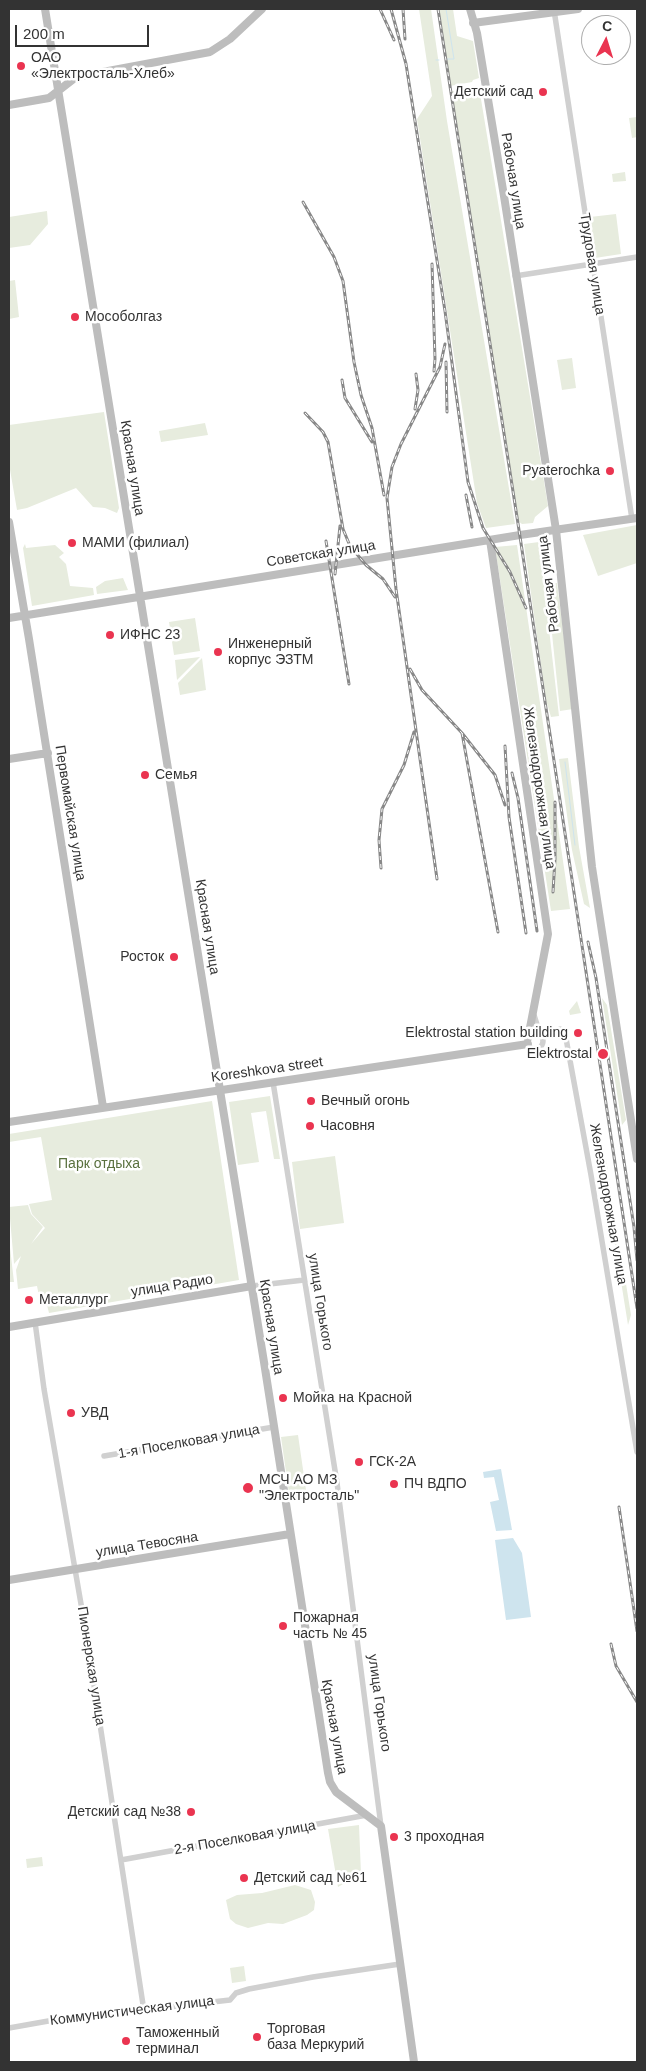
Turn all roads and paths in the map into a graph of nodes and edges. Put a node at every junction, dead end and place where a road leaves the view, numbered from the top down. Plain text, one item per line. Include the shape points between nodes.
1 (45, 9) edge
2 (262, 9) edge
3 (470, 9) edge
4 (578, 9) edge
5 (554, 10) edge
6 (473, 23) junction
7 (54, 71) junction
8 (76, 76) junction
9 (58, 92) junction
10 (9, 105) edge
11 (637, 257) edge
12 (591, 264) junction
13 (515, 276) junction
14 (635, 519) edge
15 (9, 522) edge
16 (556, 530) junction
17 (490, 540) junction
18 (140, 596) junction
19 (25, 616) junction
20 (9, 618) edge
21 (48, 753) junction
22 (9, 759) edge
23 (532, 1010) junction
24 (540, 1035) junction
25 (528, 1041) junction
26 (273, 1082) junction
27 (220, 1090) junction
28 (103, 1107) junction
29 (634, 1115) edge
30 (9, 1122) edge
31 (637, 1159) edge
32 (304, 1280) junction
33 (252, 1286) junction
34 (35, 1322) junction
35 (9, 1327) edge
36 (274, 1427) junction
37 (637, 1452) edge
38 (104, 1456) dead end
39 (290, 1534) junction
40 (76, 1570) junction
41 (9, 1580) edge
42 (368, 1815) junction
43 (381, 1826) junction
44 (121, 1860) junction
45 (400, 1964) junction
46 (144, 2011) junction
47 (9, 2028) edge
48 (414, 2062) edge

1 - 7 main road, Красная улица
2 - 8 main road via 230,39 210,52
3 - 6 main road, Рабочая улица
4 - 5 main road
5 - 6 main road
5 - 12 street, Трудовая улица
6 - 13 main road, Рабочая улица
7 - 8 main road
7 - 9 main road, Красная улица
8 - 9 main road
9 - 10 main road via 46,99
9 - 18 main road, Красная улица
11 - 12 street
12 - 13 street
12 - 14 street, Трудовая улица
13 - 16 main road, Рабочая улица
14 - 16 main road, Советская улица
15 - 19 main road, Первомайская улица
16 - 17 main road, Советская улица
16 - 29 main road, Рабочая улица via 592,867
17 - 18 main road, Советская улица
17 - 23 main road, Железнодорожная улица via 548,934
18 - 19 main road, Советская улица
18 - 27 main road, Красная улица
19 - 20 main road, Советская улица
19 - 21 main road, Первомайская улица
21 - 22 main road
21 - 28 main road, Первомайская улица
23 - 24 street
23 - 25 main road, Железнодорожная улица
24 - 25 street via 532,1034
24 - 25 street via 543,1042 539,1047 533,1048
24 - 37 street, Железнодорожная улица via 562,1029 568,1049
25 - 26 main road, Koreshkova street via 297,1075
26 - 27 main road, Koreshkova street
26 - 32 street, улица Горького
27 - 28 main road, Koreshkova street
27 - 33 main road, Красная улица
28 - 30 main road, Koreshkova street
29 - 31 main road, Рабочая улица
32 - 33 street
32 - 43 street, улица Горького via 337,1483
33 - 34 main road, улица Радио
33 - 36 main road, Красная улица
34 - 35 main road, улица Радио
34 - 40 street, Пионерская улица
36 - 38 street, 1-я Поселковая улица
36 - 39 main road, Красная улица
39 - 40 main road, улица Тевосяна
39 - 42 main road, Красная улица via 330,1782 336,1792
40 - 41 main road, улица Тевосяна
40 - 44 street, Пионерская улица
42 - 43 main road, Красная улица
42 - 44 street, 2-я Поселковая улица
43 - 45 main road, улица Горького
44 - 46 street, Пионерская улица
45 - 46 street, Коммунистическая улица via 249,1989 236,1993 230,2000
45 - 48 main road, улица Горького
46 - 47 street, Коммунистическая улица

